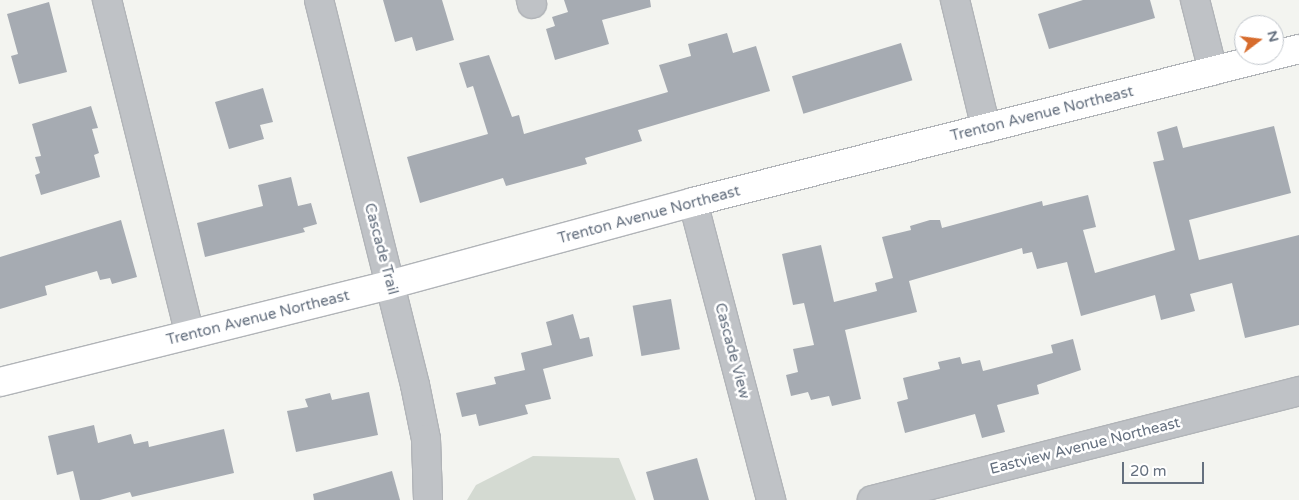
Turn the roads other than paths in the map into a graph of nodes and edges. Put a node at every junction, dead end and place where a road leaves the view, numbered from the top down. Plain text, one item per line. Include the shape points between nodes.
1 (107, 0) edge
2 (319, 0) edge
3 (955, 0) edge
4 (1196, 0) edge
5 (1299, 49) edge
6 (1213, 71) junction
7 (986, 128) junction
8 (694, 202) junction
9 (388, 285) junction
10 (190, 335) junction
11 (0, 382) edge
12 (1299, 391) edge
13 (428, 500) edge
14 (771, 500) edge
15 (872, 500) edge

1 - 10 street
2 - 9 street, Cascade Trail
3 - 7 street
4 - 6 street
5 - 6 main road, Trenton Avenue Northeast
6 - 7 main road, Trenton Avenue Northeast
7 - 8 main road, Trenton Avenue Northeast
8 - 9 main road, Trenton Avenue Northeast
8 - 14 street, Cascade View
9 - 10 main road, Trenton Avenue Northeast
9 - 13 street, Cascade Trail via 399,311 424,430
10 - 11 main road, Trenton Avenue Northeast
12 - 15 street, Eastview Avenue Northeast

